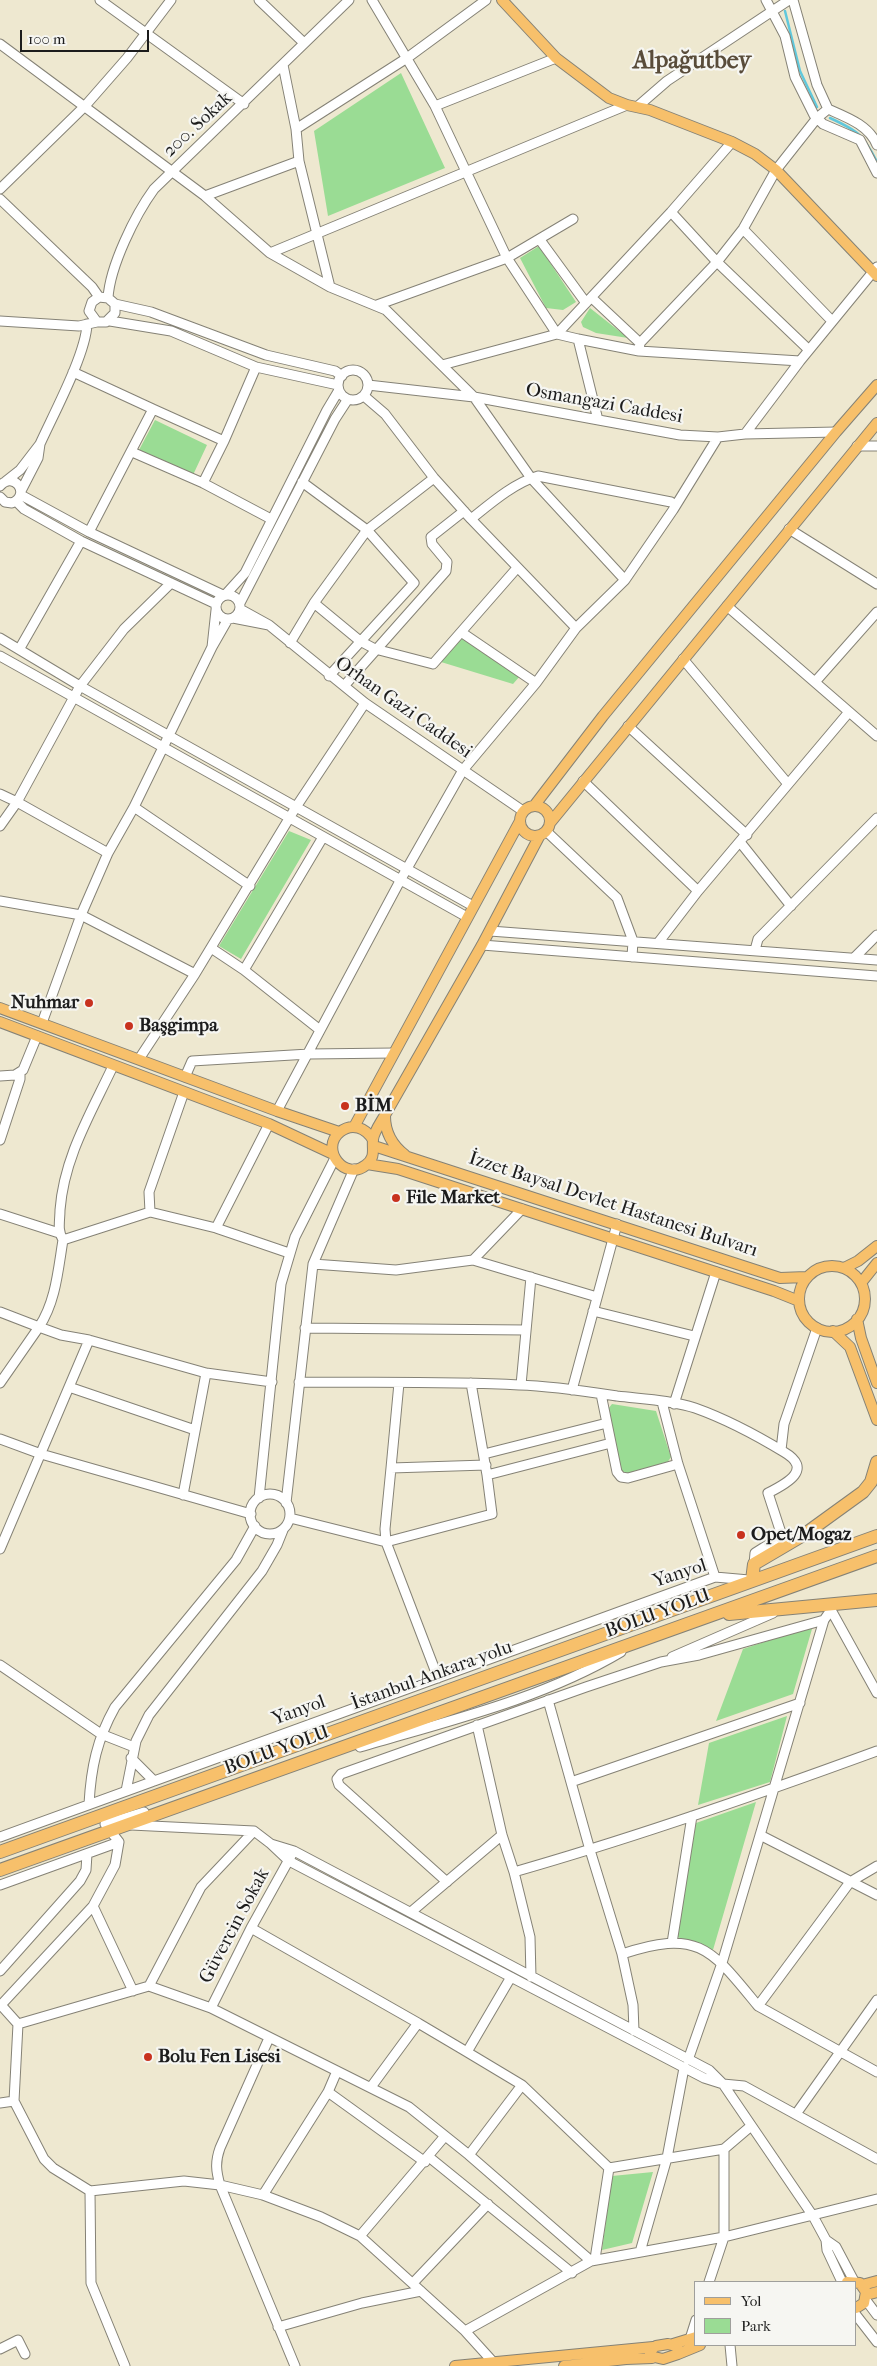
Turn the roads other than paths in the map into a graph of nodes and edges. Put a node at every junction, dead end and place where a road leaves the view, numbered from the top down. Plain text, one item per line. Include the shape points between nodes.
1 (100, 0) edge
2 (171, 0) edge
3 (259, 0) edge
4 (348, 0) edge
5 (372, 0) edge
6 (486, 0) edge
7 (502, 0) edge
8 (766, 0) edge
9 (791, 0) edge
10 (771, 11) junction
11 (145, 32) junction
12 (304, 43) junction
13 (0, 44) edge
14 (407, 58) junction
15 (556, 58) junction
16 (283, 65) junction
17 (244, 104) junction
18 (85, 106) junction
19 (435, 106) junction
20 (632, 106) junction
21 (828, 109) junction
22 (817, 118) junction
23 (296, 129) junction
24 (876, 140) edge
25 (732, 142) junction
26 (299, 161) junction
27 (776, 170) junction
28 (172, 172) junction
29 (466, 173) junction
30 (877, 173) edge
31 (0, 189) edge
32 (205, 196) junction
33 (0, 199) edge
34 (671, 212) junction
35 (573, 219) dead end
36 (744, 229) junction
37 (316, 234) junction
38 (540, 240) junction
39 (270, 253) junction
40 (507, 258) junction
41 (717, 262) junction
42 (875, 271) edge
43 (330, 287) junction
44 (107, 300) junction
45 (589, 301) junction
46 (377, 305) junction
47 (0, 321) edge
48 (110, 321) junction
49 (832, 321) junction
50 (97, 322) junction
51 (87, 324) junction
52 (557, 334) junction
53 (578, 339) junction
54 (640, 347) junction
55 (809, 350) junction
56 (800, 361) junction
57 (442, 365) junction
58 (256, 367) junction
59 (72, 372) junction
60 (342, 376) junction
61 (368, 385) junction
62 (877, 385) edge
63 (339, 388) junction
64 (364, 396) junction
65 (474, 397) junction
66 (348, 399) junction
67 (153, 409) junction
68 (598, 420) junction
69 (877, 423) edge
70 (836, 432) junction
71 (745, 434) junction
72 (718, 437) junction
73 (224, 441) junction
74 (40, 444) junction
75 (857, 446) junction
76 (877, 446) edge
77 (132, 452) junction
78 (434, 478) junction
79 (531, 478) junction
80 (302, 482) junction
81 (203, 483) junction
82 (2, 484) edge
83 (19, 496) junction
84 (1, 500) edge
85 (676, 505) junction
86 (464, 511) junction
87 (271, 519) junction
88 (471, 519) junction
89 (790, 529) junction
90 (367, 530) junction
91 (89, 532) junction
92 (81, 541) junction
93 (517, 568) junction
94 (625, 580) junction
95 (171, 583) junction
96 (414, 583) junction
97 (877, 584) edge
98 (424, 594) junction
99 (225, 595) junction
100 (314, 603) junction
101 (240, 606) junction
102 (727, 606) junction
103 (216, 607) junction
104 (877, 612) edge
105 (231, 618) junction
106 (269, 626) junction
107 (576, 628) junction
108 (461, 632) junction
109 (0, 638) edge
110 (360, 641) junction
111 (290, 642) junction
112 (212, 647) junction
113 (20, 648) junction
114 (375, 649) junction
115 (0, 656) edge
116 (683, 659) junction
117 (328, 676) junction
118 (815, 682) junction
119 (536, 683) junction
120 (80, 686) junction
121 (344, 686) junction
122 (75, 698) junction
123 (365, 703) junction
124 (849, 712) junction
125 (628, 726) junction
126 (169, 735) junction
127 (877, 736) edge
128 (164, 746) junction
129 (463, 770) junction
130 (583, 781) junction
131 (788, 784) junction
132 (0, 794) edge
133 (17, 802) junction
134 (534, 806) junction
135 (134, 807) junction
136 (296, 807) junction
137 (521, 816) junction
138 (290, 817) junction
139 (877, 818) edge
140 (0, 826) edge
141 (545, 830) junction
142 (747, 834) junction
143 (323, 837) junction
144 (740, 842) junction
145 (108, 854) junction
146 (407, 870) junction
147 (401, 880) junction
148 (250, 886) junction
149 (698, 891) junction
150 (0, 901) edge
151 (473, 906) junction
152 (791, 906) junction
153 (81, 915) junction
154 (467, 917) junction
155 (490, 932) junction
156 (877, 935) edge
157 (633, 941) junction
158 (658, 943) junction
159 (482, 945) junction
160 (211, 948) junction
161 (755, 950) junction
162 (632, 956) junction
163 (855, 958) junction
164 (877, 960) edge
165 (244, 970) junction
166 (196, 974) junction
167 (877, 976) edge
168 (0, 1008) edge
169 (0, 1022) edge
170 (42, 1023) junction
171 (320, 1030) junction
172 (37, 1036) junction
173 (394, 1052) junction
174 (309, 1054) junction
175 (139, 1059) junction
176 (113, 1066) junction
177 (20, 1073) junction
178 (0, 1076) edge
179 (185, 1077) junction
180 (184, 1092) junction
181 (277, 1111) junction
182 (385, 1115) junction
183 (269, 1124) junction
184 (354, 1127) junction
185 (340, 1132) junction
186 (0, 1140) edge
187 (374, 1143) junction
188 (334, 1156) junction
189 (410, 1159) junction
190 (367, 1164) junction
191 (354, 1169) junction
192 (522, 1209) junction
193 (150, 1212) junction
194 (0, 1214) edge
195 (617, 1224) junction
196 (216, 1228) junction
197 (61, 1236) junction
198 (614, 1238) junction
199 (877, 1246) edge
200 (289, 1253) junction
201 (473, 1260) junction
202 (877, 1263) edge
203 (313, 1264) junction
204 (844, 1268) junction
205 (716, 1272) junction
206 (531, 1277) junction
207 (806, 1278) junction
208 (861, 1283) junction
209 (598, 1297) junction
210 (799, 1301) junction
211 (0, 1312) edge
212 (593, 1312) junction
213 (857, 1319) junction
214 (39, 1327) junction
215 (305, 1328) junction
216 (817, 1328) junction
217 (526, 1330) junction
218 (833, 1331) junction
219 (694, 1336) junction
220 (89, 1340) junction
221 (206, 1373) junction
222 (272, 1382) junction
223 (299, 1382) junction
224 (0, 1383) edge
225 (399, 1383) junction
226 (471, 1383) junction
227 (877, 1383) edge
228 (521, 1384) junction
229 (69, 1387) junction
230 (572, 1390) junction
231 (601, 1394) junction
232 (662, 1402) junction
233 (674, 1404) junction
234 (877, 1420) edge
235 (607, 1423) junction
236 (195, 1430) junction
237 (0, 1439) edge
238 (611, 1443) junction
239 (781, 1450) junction
240 (41, 1454) junction
241 (484, 1454) junction
242 (877, 1462) edge
243 (678, 1464) junction
244 (486, 1465) junction
245 (391, 1468) junction
246 (487, 1475) junction
247 (183, 1495) junction
248 (259, 1498) junction
249 (286, 1503) junction
250 (251, 1514) junction
251 (290, 1518) junction
252 (255, 1526) junction
253 (283, 1530) junction
254 (877, 1536) edge
255 (386, 1542) junction
256 (0, 1549) edge
257 (877, 1556) edge
258 (754, 1564) junction
259 (715, 1578) junction
260 (752, 1580) junction
261 (877, 1600) edge
262 (831, 1607) junction
263 (785, 1608) junction
264 (706, 1616) junction
265 (824, 1620) junction
266 (645, 1638) junction
267 (661, 1662) junction
268 (0, 1665) edge
269 (588, 1672) junction
270 (438, 1678) junction
271 (586, 1686) junction
272 (877, 1694) edge
273 (526, 1695) junction
274 (548, 1700) junction
275 (800, 1703) junction
276 (477, 1725) junction
277 (101, 1734) junction
278 (134, 1747) junction
279 (877, 1751) edge
280 (131, 1758) junction
281 (154, 1781) junction
282 (572, 1782) junction
283 (773, 1790) junction
284 (126, 1791) junction
285 (89, 1804) junction
286 (692, 1816) junction
287 (105, 1824) junction
288 (254, 1831) junction
289 (502, 1835) junction
290 (760, 1835) junction
291 (0, 1837) edge
292 (119, 1842) junction
293 (271, 1844) junction
294 (590, 1850) junction
295 (294, 1851) junction
296 (0, 1852) edge
297 (88, 1854) junction
298 (289, 1860) junction
299 (877, 1866) edge
300 (0, 1870) edge
301 (514, 1872) junction
302 (447, 1882) junction
303 (850, 1882) junction
304 (0, 1885) edge
305 (877, 1895) edge
306 (93, 1906) junction
307 (410, 1912) junction
308 (251, 1928) junction
309 (672, 1942) junction
310 (622, 1954) junction
311 (722, 1962) junction
312 (0, 1971) edge
313 (511, 1977) junction
314 (531, 1977) junction
315 (149, 1986) junction
316 (133, 1991) junction
317 (877, 2000) edge
318 (1, 2006) edge
319 (758, 2006) junction
320 (211, 2008) junction
321 (418, 2023) junction
322 (18, 2024) junction
323 (634, 2031) junction
324 (269, 2038) junction
325 (840, 2051) junction
326 (467, 2052) junction
327 (686, 2064) junction
328 (337, 2071) junction
329 (877, 2072) edge
330 (723, 2084) junction
331 (522, 2085) junction
332 (371, 2087) junction
333 (328, 2092) junction
334 (14, 2101) junction
335 (0, 2103) edge
336 (796, 2114) junction
337 (751, 2126) junction
338 (445, 2136) junction
339 (724, 2149) junction
340 (469, 2155) junction
341 (667, 2158) junction
342 (427, 2159) junction
343 (877, 2159) edge
344 (610, 2168) junction
345 (220, 2185) junction
346 (90, 2192) junction
347 (263, 2195) junction
348 (877, 2199) edge
349 (488, 2204) junction
350 (812, 2216) junction
351 (360, 2236) junction
352 (724, 2237) junction
353 (826, 2240) junction
354 (640, 2252) junction
355 (593, 2260) junction
356 (572, 2273) junction
357 (709, 2281) edge
358 (842, 2281) edge
359 (854, 2281) edge
360 (877, 2281) edge
361 (413, 2283) junction
362 (857, 2283) edge
363 (857, 2286) edge
364 (421, 2291) junction
365 (877, 2292) edge
366 (866, 2297) junction
367 (857, 2307) edge
368 (877, 2315) edge
369 (857, 2316) edge
370 (278, 2326) junction
371 (465, 2331) junction
372 (693, 2338) edge
373 (877, 2342) edge
374 (673, 2344) junction
375 (698, 2346) edge
376 (730, 2346) edge
377 (653, 2347) junction
378 (0, 2349) edge
379 (25, 2354) dead end
380 (678, 2354) junction
381 (655, 2361) edge
382 (494, 2362) junction
383 (125, 2366) edge
384 (295, 2366) edge
385 (454, 2366) edge
386 (564, 2366) edge
387 (732, 2366) edge

1 - 11 street
2 - 11 street
3 - 12 street
4 - 12 street, 200. Sokak
5 - 14 street
6 - 14 street
7 - 15 main road
8 - 10 street
9 - 10 street
9 - 21 street via 817,85
10 - 20 street
10 - 22 street via 788,45 795,77
11 - 17 street
11 - 18 street
12 - 16 street, 200. Sokak
13 - 18 street
14 - 19 street
14 - 23 street
15 - 19 street
15 - 20 main road via 609,98
16 - 17 street, 200. Sokak
16 - 23 street
17 - 28 street, 200. Sokak
18 - 28 street
18 - 31 street
19 - 29 street
20 - 25 main road
20 - 29 street
21 - 22 street
21 - 24 street via 853,120
22 - 27 street
22 - 30 street via 823,124 860,140
23 - 26 street
25 - 27 main road
25 - 34 street
26 - 32 street
26 - 37 street
27 - 36 street
27 - 42 main road
28 - 32 street
28 - 44 street, 200. Sokak via 144,203 112,271
29 - 37 street
29 - 40 street
32 - 39 street
33 - 44 street
34 - 41 street
34 - 45 street
35 - 38 street
36 - 41 street
36 - 49 street
37 - 39 street
37 - 43 street
38 - 40 street
38 - 45 street
39 - 43 street
40 - 46 street
40 - 52 street
41 - 54 street
41 - 55 street
42 - 49 street
43 - 46 street
44 - 48 street via 115,313
44 - 50 street via 92,302 90,311
44 - 60 street via 142,309 258,352 335,371
45 - 52 street
45 - 54 street
46 - 57 street
47 - 51 street
48 - 50 street
48 - 58 street via 171,330
49 - 55 street
50 - 51 street
51 - 59 street via 87,334
52 - 53 street
52 - 57 street
53 - 54 street
53 - 68 street
54 - 56 street
55 - 56 street
56 - 71 street
57 - 65 street
58 - 63 street
58 - 73 street
59 - 67 street
59 - 74 street
60 - 61 street via 349,371 358,371
60 - 63 street
61 - 64 street
61 - 65 street, Osmangazi Caddesi
62 - 70 main road
63 - 66 street
63 - 87 street
64 - 66 street
64 - 78 street via 385,414
65 - 68 street, Osmangazi Caddesi
65 - 79 street
66 - 80 street
67 - 73 street
67 - 77 street
68 - 72 street, Osmangazi Caddesi via 680,435
69 - 75 main road
70 - 71 street, Osmangazi Caddesi
70 - 134 main road via 609,708
71 - 72 street, Osmangazi Caddesi
72 - 85 street
73 - 81 street
74 - 82 street via 20,470
74 - 83 street via 38,458
75 - 76 street
75 - 89 main road
77 - 81 street
77 - 91 street
78 - 86 street
78 - 90 street
79 - 85 street via 543,476
79 - 88 street
79 - 94 street
80 - 90 street
80 - 101 street
81 - 87 street
82 - 83 street via 16,482
83 - 84 street via 10,503
83 - 91 street
83 - 92 street via 24,508
85 - 94 street
86 - 88 street
86 - 98 street via 431,537 448,568
87 - 99 street via 246,573
88 - 93 street
89 - 97 street
89 - 102 main road
90 - 96 street
90 - 100 street
91 - 99 street
92 - 95 street
92 - 113 street
93 - 107 street
93 - 108 street
94 - 107 street
95 - 103 street
95 - 120 street via 124,629
96 - 98 street
96 - 110 street
98 - 114 street
99 - 101 street via 235,596
99 - 103 street
100 - 110 street
100 - 111 street
101 - 105 street
101 - 106 street, Orhan Gazi Caddesi
102 - 116 main road
102 - 118 street
103 - 105 street via 222,617
103 - 112 street
104 - 118 street
105 - 106 street
105 - 112 street
106 - 111 street, Orhan Gazi Caddesi
107 - 119 street
108 - 114 street via 433,664
108 - 119 street
109 - 113 street
110 - 114 street
110 - 117 street
111 - 117 street, Orhan Gazi Caddesi
112 - 126 street
113 - 120 street
114 - 121 street
115 - 122 street
116 - 125 main road
116 - 131 street
117 - 121 street, Orhan Gazi Caddesi
118 - 124 street
119 - 129 street
120 - 122 street
120 - 126 street
121 - 123 street, Orhan Gazi Caddesi
122 - 128 street
122 - 133 street
123 - 129 street, Orhan Gazi Caddesi
123 - 136 street
124 - 127 street
124 - 131 street
125 - 130 main road
125 - 142 street
126 - 128 street
126 - 136 street
128 - 135 street
128 - 138 street
129 - 137 street, Orhan Gazi Caddesi
129 - 146 street
130 - 141 main road
130 - 149 street
131 - 142 street
132 - 133 street
133 - 140 street
133 - 145 street
134 - 137 main road
134 - 141 main road via 545,810
135 - 145 street
135 - 148 street
136 - 138 street
136 - 146 street
137 - 141 main road via 521,826 527,834
137 - 151 main road
138 - 143 street
138 - 148 street
139 - 152 street
141 - 155 main road
141 - 157 street via 616,898
142 - 144 street
143 - 147 street
143 - 165 street
144 - 149 street
144 - 152 street
145 - 153 street
146 - 147 street
146 - 151 street
147 - 154 street
147 - 171 street
148 - 160 street
149 - 158 street
150 - 153 street
151 - 154 main road
152 - 161 street via 758,939
153 - 166 street
153 - 170 street
154 - 173 main road
155 - 157 street
155 - 159 main road
156 - 163 street
157 - 158 street
157 - 162 street
158 - 161 street
159 - 162 street
159 - 182 main road
160 - 165 street
160 - 166 street
161 - 163 street
162 - 167 street
163 - 164 street
165 - 171 street
166 - 175 street
168 - 170 main road
169 - 172 main road
170 - 175 main road
171 - 174 street
172 - 176 main road
172 - 177 street
173 - 174 street
173 - 184 main road
174 - 179 street via 192,1061
174 - 181 street
175 - 179 main road
176 - 180 main road
176 - 197 street via 70,1156 62,1189
177 - 178 street
177 - 186 street
179 - 181 main road
180 - 183 main road
180 - 193 street via 149,1192
181 - 185 main road
182 - 187 main road
182 - 189 main road via 386,1130 392,1142
183 - 188 main road
183 - 196 street
184 - 185 main road
184 - 187 main road via 364,1130
185 - 188 main road via 332,1143
187 - 189 main road, İzzet Baysal Devlet Hastanesi Bulvarı
187 - 190 main road via 374,1153
188 - 191 main road via 342,1166
188 - 200 street
189 - 195 main road, İzzet Baysal Devlet Hastanesi Bulvarı
190 - 191 main road
190 - 192 main road, İzzet Baysal Devlet Hastanesi Bulvarı via 398,1169
191 - 203 street
192 - 198 main road, İzzet Baysal Devlet Hastanesi Bulvarı
192 - 201 street
193 - 196 street
193 - 197 street
194 - 197 street
195 - 198 street
195 - 207 main road, İzzet Baysal Devlet Hastanesi Bulvarı via 780,1278
196 - 200 street
197 - 214 street via 56,1285 47,1315
198 - 205 main road, İzzet Baysal Devlet Hastanesi Bulvarı
198 - 209 street
199 - 204 main road
200 - 222 street via 281,1284
201 - 203 street via 396,1270
201 - 206 street
202 - 208 main road
203 - 215 street
204 - 207 main road via 825,1266
204 - 208 main road
205 - 210 main road, İzzet Baysal Devlet Hastanesi Bulvarı
205 - 219 street
206 - 209 street
206 - 217 street
207 - 210 main road via 800,1289
208 - 213 main road via 864,1298
209 - 212 street
210 - 216 main road via 806,1320
211 - 214 street
212 - 219 street
212 - 230 street
213 - 218 main road via 847,1328
213 - 227 main road
214 - 220 street
214 - 224 street
215 - 217 street
215 - 223 street
216 - 218 main road
216 - 239 street via 784,1424
217 - 228 street
218 - 234 main road via 850,1347
219 - 233 street
220 - 221 street
220 - 229 street
221 - 222 street
221 - 236 street
222 - 248 street
223 - 225 street
223 - 249 street
225 - 226 street
225 - 245 street
226 - 228 street
226 - 241 street
228 - 230 street
229 - 236 street
229 - 240 street
230 - 231 street
231 - 232 street
231 - 235 street
232 - 233 street
232 - 243 street
233 - 239 street via 724,1420
235 - 238 street
235 - 241 street
236 - 247 street
237 - 240 street
238 - 243 street via 620,1477 628,1478
238 - 246 street
239 - 258 street via 796,1459 798,1466 791,1479 768,1493 782,1536 755,1553
240 - 247 street
240 - 256 street
241 - 244 street
242 - 258 highway via 863,1492 805,1534
243 - 259 street
244 - 245 street
244 - 246 street
245 - 255 street
246 - 255 street via 492,1514
247 - 250 street
248 - 249 street via 271,1494
248 - 250 street
249 - 251 street
250 - 252 street
251 - 253 street
251 - 255 street
252 - 253 street via 266,1533
252 - 277 street via 236,1560 115,1707
253 - 278 street via 262,1571 149,1715
254 - 260 highway, İstanbul-Ankara yolu
255 - 270 street
257 - 264 highway, BOLU YOLU
258 - 260 highway
259 - 260 street, Yanyol
259 - 270 street, Yanyol
260 - 296 highway, İstanbul-Ankara yolu
261 - 262 highway
262 - 263 highway
262 - 265 street
262 - 272 street
263 - 264 highway
263 - 267 street
264 - 266 highway, BOLU YOLU
265 - 267 street via 699,1655
265 - 275 street
266 - 269 street
266 - 300 highway, BOLU YOLU
267 - 271 street
268 - 277 street
269 - 271 street
269 - 273 street
270 - 281 street, Yanyol
271 - 274 street
273 - 274 street
273 - 287 street
274 - 276 street
274 - 282 street
275 - 282 street
275 - 283 street
276 - 289 street
276 - 302 street via 341,1774 337,1779 339,1785
277 - 278 street
277 - 285 street via 91,1771
278 - 280 street
279 - 283 street
280 - 281 street
280 - 284 street
281 - 284 street, Yanyol
282 - 294 street
283 - 286 street
283 - 290 street
284 - 285 street, Yanyol
285 - 291 street, Yanyol
286 - 294 street
286 - 309 street
287 - 288 street
287 - 292 street
288 - 293 street
288 - 315 street via 201,1887
289 - 301 street
289 - 302 street
290 - 303 street
290 - 311 street
292 - 297 street
292 - 306 street via 115,1865
293 - 295 street
293 - 298 street
294 - 301 street
294 - 310 street
295 - 298 street, Güvercin Sokak
295 - 307 street
297 - 304 street
297 - 312 street via 86,1870 80,1881
298 - 308 street, Güvercin Sokak
298 - 313 street
299 - 303 street
301 - 314 street via 530,1937
302 - 307 street
303 - 305 street
303 - 319 street
306 - 316 street
306 - 318 street
307 - 314 street
308 - 320 street, Güvercin Sokak
308 - 321 street
309 - 310 street
309 - 311 street via 700,1948
310 - 323 street via 633,2005
311 - 319 street
311 - 327 street
313 - 326 street
313 - 327 street
314 - 323 street
315 - 316 street
315 - 320 street
316 - 322 street
317 - 325 street
318 - 322 street
319 - 325 street
320 - 324 street
321 - 326 street
321 - 332 street
322 - 334 street
323 - 327 street
324 - 328 street
324 - 345 street via 220,2148 216,2165
325 - 329 street
325 - 336 street
326 - 331 street
327 - 330 street via 704,2078
327 - 341 street
328 - 332 street
328 - 333 street
330 - 336 street via 744,2086
330 - 337 street
331 - 340 street
331 - 344 street
332 - 338 street via 408,2107
333 - 342 street
333 - 347 street
334 - 335 street
334 - 346 street via 44,2159
336 - 343 street
337 - 339 street
337 - 350 street
338 - 340 street
338 - 342 street
339 - 341 street
339 - 352 street
340 - 355 street
341 - 344 street
341 - 354 street
342 - 349 street
342 - 351 street
344 - 355 street
345 - 346 street via 184,2181
345 - 347 street
345 - 370 street
346 - 383 street via 91,2283
347 - 351 street
348 - 350 street
349 - 356 street
349 - 361 street
350 - 352 street
350 - 353 street
351 - 361 street
352 - 354 street
352 - 357 street
353 - 358 street via 827,2250
353 - 359 street via 836,2246
354 - 355 street
355 - 356 street
356 - 371 street
360 - 362 main road
361 - 364 street
363 - 366 main road
364 - 370 street via 362,2302
364 - 371 street
365 - 366 main road
366 - 367 main road
366 - 368 street
369 - 373 street
370 - 384 street
371 - 382 street
372 - 374 main road
374 - 377 main road
374 - 380 main road via 678,2348
375 - 380 main road
376 - 387 street
377 - 381 main road via 650,2351
377 - 382 main road
378 - 379 street via 18,2340
380 - 381 main road
381 - 386 main road via 626,2359
382 - 385 main road

